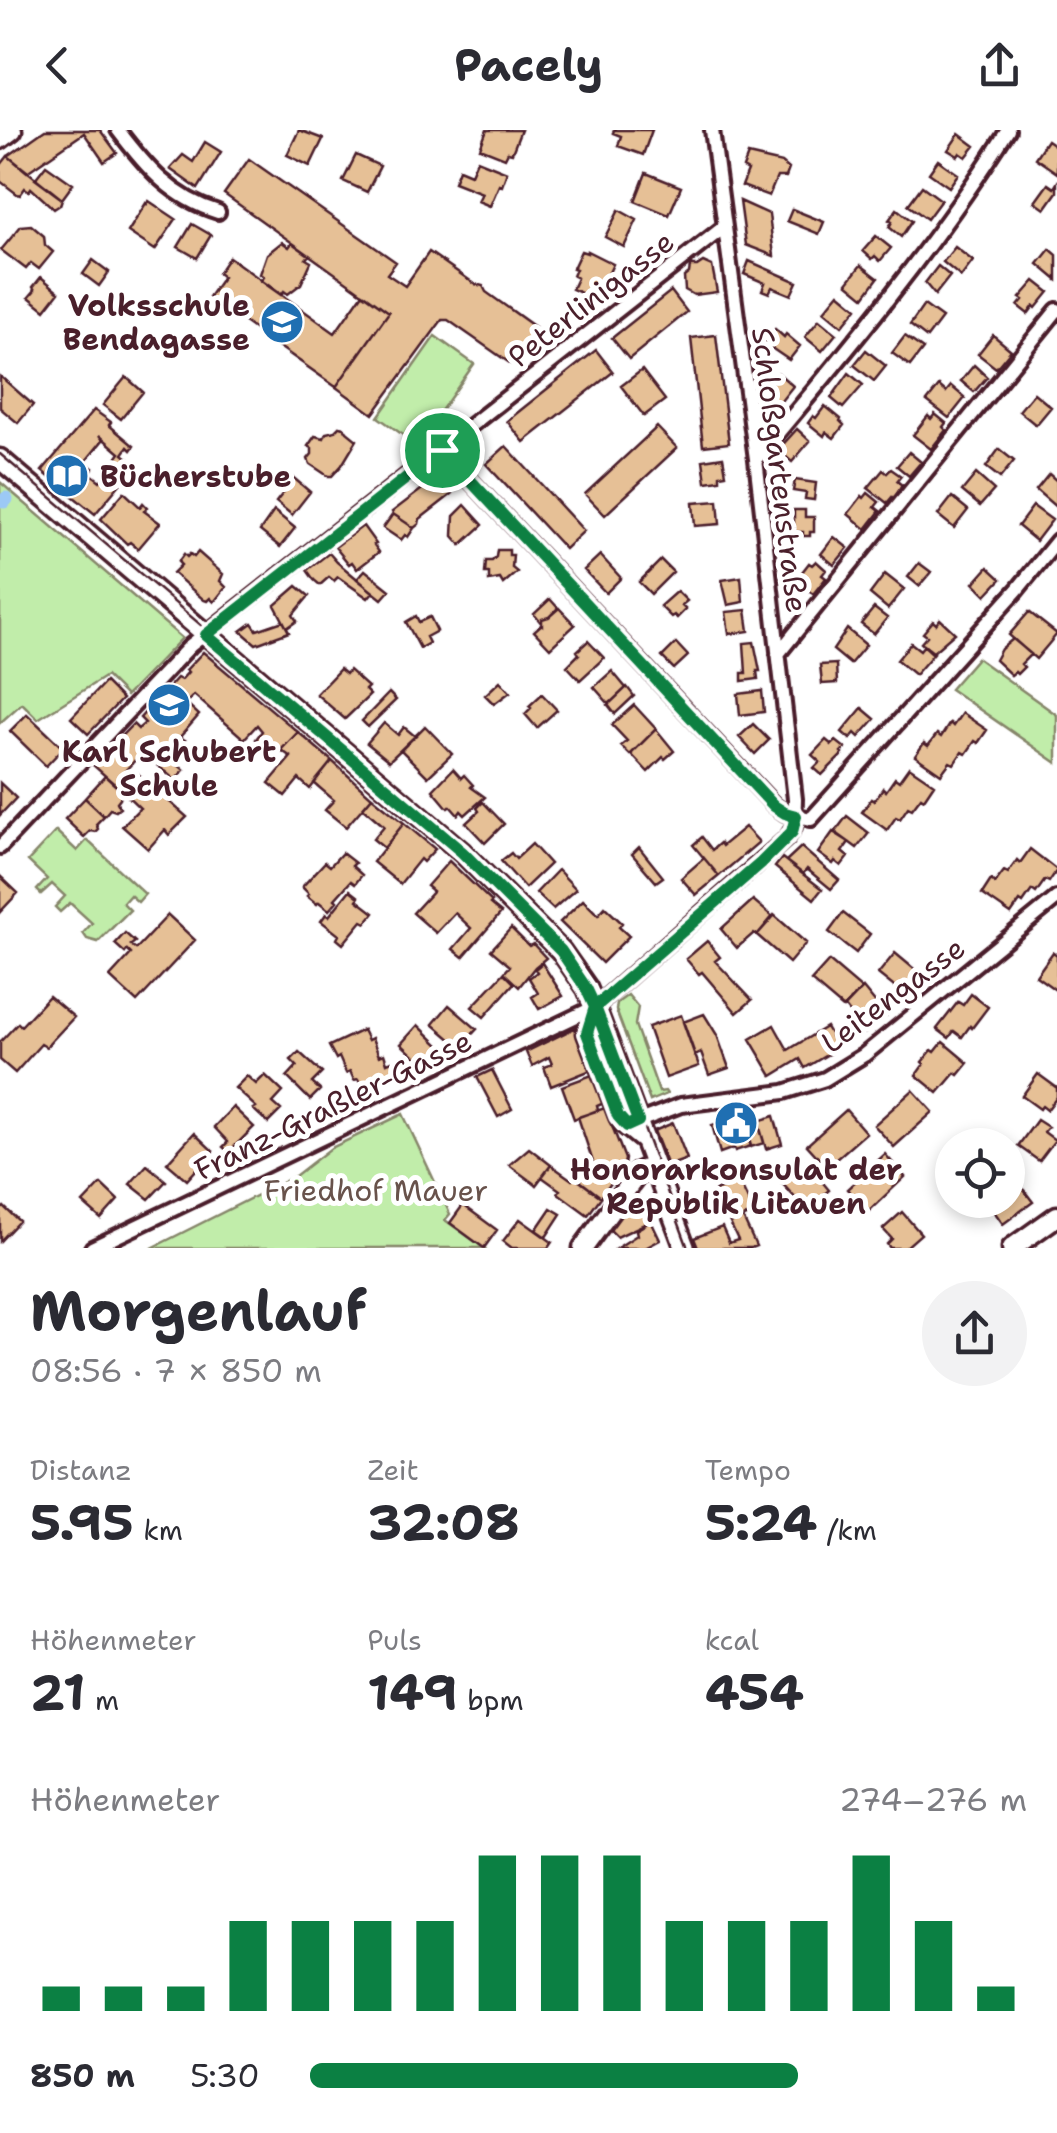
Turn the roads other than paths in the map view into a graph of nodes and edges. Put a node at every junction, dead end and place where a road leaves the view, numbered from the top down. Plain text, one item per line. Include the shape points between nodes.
1 (12, 130) edge
2 (118, 130) edge
3 (712, 130) edge
4 (1008, 130) edge
5 (0, 139) edge
6 (218, 212) dead end
7 (724, 227) junction
8 (1057, 310) edge
9 (442, 450) junction
10 (0, 459) edge
11 (756, 459) junction
12 (1057, 540) edge
13 (206, 635) junction
14 (778, 654) junction
15 (796, 816) junction
16 (0, 847) edge
17 (1057, 898) edge
18 (595, 1007) junction
19 (632, 1124) junction
20 (654, 1164) junction
21 (1057, 1216) edge
22 (92, 1248) edge
23 (582, 1248) edge
24 (685, 1248) edge
25 (1012, 1248) edge

1 - 5 main road
2 - 6 street via 162,181
3 - 7 street, Schloßgartenstraße
4 - 11 street via 894,290
7 - 9 street, Peterlinigasse
7 - 11 street, Schloßgartenstraße
8 - 14 street
9 - 13 street, Peterlinigasse
9 - 15 street via 774,806
10 - 13 main road
11 - 14 street, Schloßgartenstraße
12 - 15 street via 823,808 811,819
13 - 16 street, Peterlinigasse
13 - 18 main road via 462,852 561,951
14 - 15 street, Schloßgartenstraße
15 - 18 street, Franz-Graßler-Gasse via 792,832 761,863
17 - 19 street, Leitengasse via 870,1050 825,1078 784,1092 681,1105
18 - 19 main road
18 - 22 street, Franz-Graßler-Gasse
19 - 20 main road
20 - 23 main road via 639,1172
20 - 24 main road
21 - 25 main road

